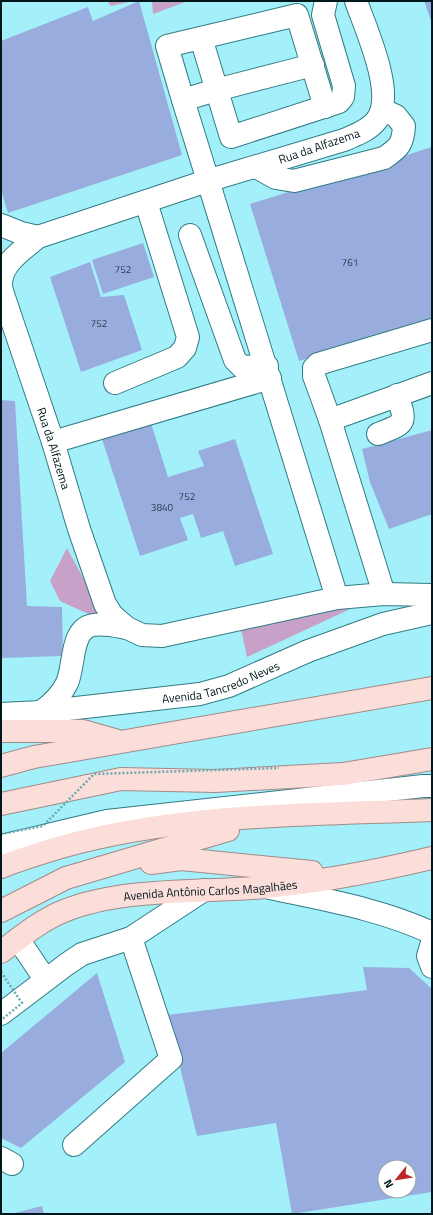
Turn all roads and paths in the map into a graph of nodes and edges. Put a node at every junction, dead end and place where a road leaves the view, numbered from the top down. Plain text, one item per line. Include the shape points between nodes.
1 (326, 1) edge
2 (356, 1) edge
3 (201, 38) junction
4 (312, 65) junction
5 (216, 90) junction
6 (183, 100) junction
7 (325, 107) junction
8 (383, 110) junction
9 (256, 167) junction
10 (207, 181) junction
11 (146, 202) junction
12 (1, 225) edge
13 (190, 235) dead end
14 (38, 237) junction
15 (432, 330) edge
16 (269, 372) junction
17 (115, 383) dead end
18 (432, 383) edge
19 (397, 395) junction
20 (330, 420) junction
21 (378, 434) dead end
22 (53, 442) junction
23 (384, 594) junction
24 (432, 595) edge
25 (337, 598) junction
26 (432, 613) edge
27 (127, 628) junction
28 (432, 688) edge
29 (41, 712) junction
30 (1, 714) edge
31 (1, 731) edge
32 (120, 742) junction
33 (432, 759) edge
34 (1, 766) edge
35 (279, 768) dead end
36 (429, 785) edge
37 (1, 804) edge
38 (432, 810) edge
39 (283, 815) junction
40 (1, 834) edge
41 (1, 846) edge
42 (432, 858) edge
43 (110, 864) junction
44 (1, 867) edge
45 (362, 874) junction
46 (265, 887) junction
47 (204, 890) junction
48 (1, 911) edge
49 (432, 933) edge
50 (131, 938) junction
51 (18, 939) junction
52 (432, 943) edge
53 (1, 952) edge
54 (432, 967) edge
55 (1, 972) edge
56 (45, 979) junction
57 (1, 1014) edge
58 (1, 1020) edge
59 (74, 1145) dead end

1 - 7 street via 323,15 344,86 343,97 339,102
2 - 8 street via 382,80 385,97
3 - 4 street via 297,15
3 - 5 street
3 - 6 street via 167,46
4 - 5 street
4 - 7 street
5 - 6 street
5 - 7 street via 231,137
6 - 10 street
8 - 9 street, Rua da Alfazema via 376,122 357,134
8 - 9 street via 396,116 404,126 403,140 396,150 384,158 294,181 276,178
9 - 10 street, Rua da Alfazema
10 - 11 street, Rua da Alfazema
10 - 16 street
11 - 14 street, Rua da Alfazema
11 - 17 street via 188,337 185,348 177,357
12 - 14 street
13 - 16 street via 234,360 242,367
14 - 22 street, Rua da Alfazema via 6,267 1,284
15 - 20 street via 318,364 314,368 314,376
16 - 22 street
16 - 25 street
18 - 19 street
19 - 20 street
19 - 21 street via 404,415 403,420 400,425
20 - 23 street
22 - 27 street, Rua da Alfazema via 98,588 112,615
23 - 24 street, Rua da Alfazema
23 - 25 street, Rua da Alfazema
25 - 27 street, Rua da Alfazema via 162,636 142,634
26 - 29 street, Avenida Tancredo Neves via 383,624 308,651 229,686 200,694
27 - 29 street via 104,624 83,629 77,640 68,682 54,702
28 - 32 main road
29 - 30 street, Avenida Tancredo Neves
31 - 32 main road via 83,731
32 - 34 main road via 34,757
33 - 37 main road via 343,774 216,781 121,779
35 - 40 path, bridge via 94,774 43,826
36 - 41 street via 107,821
38 - 39 main road
39 - 43 main road
39 - 44 main road via 188,823 122,832
42 - 45 main road, Avenida Antônio Carlos Magalhães
43 - 45 main road via 181,859 250,867
43 - 48 main road via 66,878
45 - 46 main road, Avenida Antônio Carlos Magalhães
46 - 47 main road, Avenida Antônio Carlos Magalhães
46 - 49 street via 373,910 407,921
47 - 50 street
47 - 51 main road, Avenida Antônio Carlos Magalhães via 92,901 64,911
50 - 56 street via 82,954
50 - 59 street via 171,1060
51 - 53 main road, Avenida Antônio Carlos Magalhães
51 - 56 street
52 - 54 street via 428,956
55 - 58 path, bridge via 22,1003
56 - 57 street

